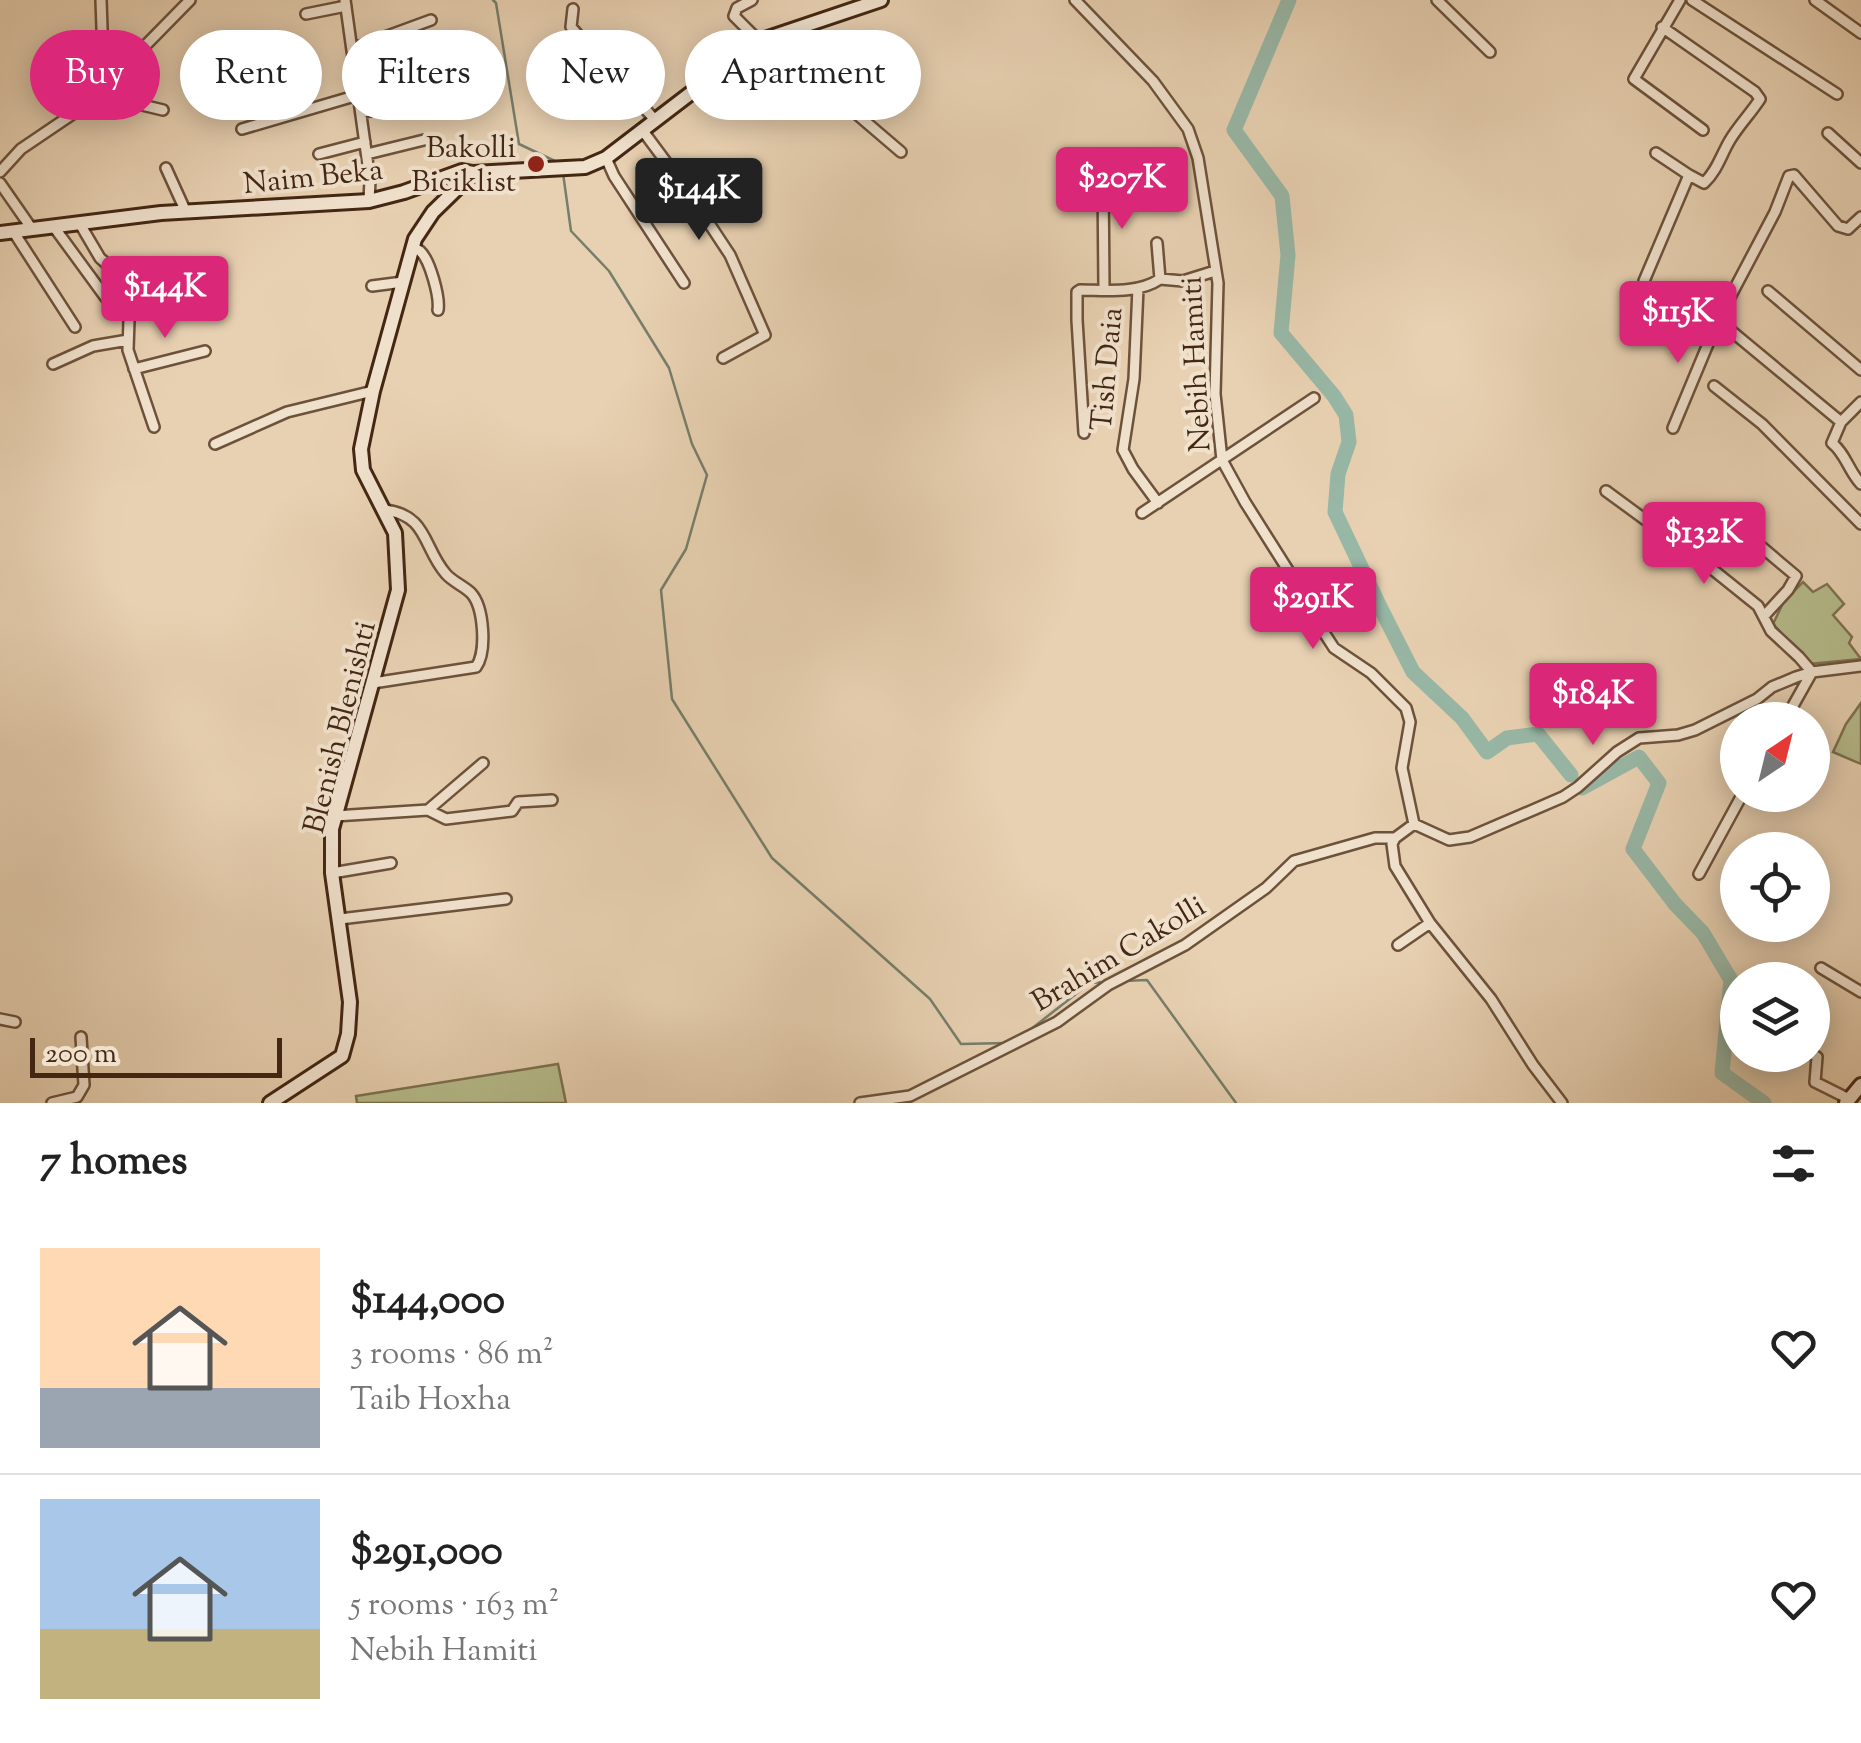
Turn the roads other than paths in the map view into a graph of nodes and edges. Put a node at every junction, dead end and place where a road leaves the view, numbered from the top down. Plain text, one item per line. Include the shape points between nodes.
1 (100, 0) edge
2 (190, 0) edge
3 (752, 0) edge
4 (881, 0) edge
5 (1075, 0) edge
6 (1437, 0) edge
7 (1680, 0) edge
8 (1692, 0) edge
9 (1815, 0) edge
10 (345, 3) edge
11 (1828, 4) edge
12 (572, 9) dead end
13 (306, 14) dead end
14 (431, 20) dead end
15 (1662, 27) junction
16 (101, 30) edge
17 (160, 30) edge
18 (349, 30) edge
19 (404, 30) edge
20 (575, 30) edge
21 (753, 30) edge
22 (793, 30) edge
23 (1861, 33) edge
24 (1490, 52) dead end
25 (1837, 94) dead end
26 (342, 100) edge
27 (160, 109) edge
28 (163, 110) dead end
29 (65, 120) edge
30 (362, 120) edge
31 (656, 120) edge
32 (862, 120) edge
33 (242, 130) dead end
34 (1703, 130) dead end
35 (642, 131) junction
36 (1828, 133) dead end
37 (424, 140) dead end
38 (365, 142) junction
39 (900, 152) dead end
40 (1656, 152) dead end
41 (320, 154) dead end
42 (366, 154) junction
43 (606, 158) junction
44 (1861, 163) edge
45 (166, 168) dead end
46 (0, 172) edge
47 (473, 174) junction
48 (1688, 175) junction
49 (1103, 176) dead end
50 (0, 183) edge
51 (370, 201) junction
52 (186, 212) junction
53 (1861, 216) edge
54 (80, 224) junction
55 (54, 227) junction
56 (32, 230) junction
57 (7, 232) edge
58 (1157, 244) dead end
59 (412, 248) junction
60 (1215, 270) junction
61 (1160, 279) junction
62 (1644, 280) dead end
63 (403, 282) junction
64 (684, 283) dead end
65 (372, 286) dead end
66 (1138, 288) junction
67 (1104, 290) junction
68 (1768, 291) dead end
69 (106, 298) dead end
70 (438, 310) dead end
71 (1718, 320) junction
72 (75, 327) dead end
73 (128, 340) junction
74 (205, 351) dead end
75 (723, 358) dead end
76 (53, 364) dead end
77 (134, 369) junction
78 (1861, 370) edge
79 (1714, 386) dead end
80 (373, 390) junction
81 (1314, 398) dead end
82 (1861, 402) edge
83 (1842, 422) junction
84 (154, 427) dead end
85 (1673, 428) dead end
86 (1084, 433) dead end
87 (215, 444) dead end
88 (1222, 460) junction
89 (1861, 484) edge
90 (1606, 491) dead end
91 (1158, 503) junction
92 (384, 510) junction
93 (1142, 514) dead end
94 (1732, 522) dead end
95 (1861, 524) edge
96 (1764, 615) junction
97 (1861, 666) edge
98 (1812, 672) junction
99 (374, 683) junction
100 (1795, 702) edge
101 (483, 763) dead end
102 (552, 800) dead end
103 (428, 810) junction
104 (1733, 812) edge
105 (335, 816) junction
106 (1414, 824) junction
107 (1395, 838) junction
108 (391, 862) dead end
109 (332, 873) junction
110 (1699, 874) dead end
111 (506, 899) dead end
112 (340, 919) junction
113 (1430, 923) junction
114 (1398, 945) dead end
115 (1830, 973) edge
116 (1861, 992) edge
117 (0, 1020) edge
118 (14, 1022) dead end
119 (82, 1036) dead end
120 (1816, 1072) edge
121 (1861, 1085) edge
122 (1847, 1101) edge
123 (52, 1103) edge
124 (270, 1103) edge
125 (860, 1103) edge
126 (1562, 1103) edge

1 - 16 street
2 - 17 street
3 - 21 street via 734,16
4 - 22 street, Naim Beka
5 - 60 street, Nebih Hamiti via 1153,81 1188,129
6 - 24 street
7 - 15 street
8 - 25 street
9 - 11 street
10 - 13 street
10 - 18 street
11 - 23 street
12 - 20 street
14 - 19 street
15 - 34 street via 1634,79
15 - 48 street via 1760,98 1708,181
26 - 33 street
27 - 28 street
29 - 46 street
30 - 38 street
31 - 35 street, Naim Beka
32 - 39 street
35 - 43 street, Naim Beka
35 - 75 street via 730,255 765,335
36 - 44 street
37 - 42 street
38 - 41 street
38 - 42 street
40 - 48 street
42 - 51 street
43 - 47 street, Naim Beka via 584,167
43 - 64 street
45 - 52 street
47 - 51 street, Naim Beka via 462,171
47 - 59 street, Blenish Blenishti via 433,212
48 - 62 street
49 - 67 street
50 - 56 street
51 - 52 street, Naim Beka
52 - 54 street, Naim Beka
53 - 71 street via 1848,229 1838,226 1789,176
54 - 55 street, Naim Beka
54 - 73 street via 130,290
55 - 56 street, Naim Beka
55 - 69 street
56 - 57 street, Naim Beka
57 - 72 street, Naim Beka
58 - 61 street
59 - 63 street, Blenish Blenishti
59 - 70 street via 423,255
60 - 61 street via 1183,281
60 - 88 street, Nebih Hamiti
61 - 66 street
63 - 65 street
63 - 80 street, Blenish Blenishti
66 - 67 street
66 - 91 street, Tish Daia via 1123,450
67 - 86 street via 1080,290 1076,296
68 - 78 street
71 - 83 street
71 - 85 street
73 - 76 street
73 - 77 street
74 - 77 street
77 - 84 street
79 - 95 street via 1762,424
80 - 87 street via 288,412
80 - 92 street, Blenish Blenishti via 361,449 363,470
81 - 88 street
82 - 83 street
83 - 89 street via 1832,443
88 - 91 street
88 - 106 street, Nebih Hamiti via 1334,648 1406,708 1402,768
90 - 96 street
91 - 93 street
92 - 99 street, Blenish Blenishti via 395,533 398,590
92 - 99 street via 416,522 447,575 474,596 482,660 476,667
94 - 96 street via 1796,576
96 - 98 street
97 - 98 street
98 - 100 street
98 - 106 street via 1694,730 1639,738 1563,797 1470,837 1449,840
99 - 105 street, Blenish Blenishti
101 - 103 street
102 - 103 street via 446,818
103 - 105 street
104 - 110 street
105 - 109 street, Blenish Blenishti
106 - 107 street
107 - 113 street via 1395,866
107 - 125 street, Brahim Cakolli via 1294,861 1185,945 1108,985 1057,1022 910,1096
108 - 109 street
109 - 112 street, Blenish Blenishti
111 - 112 street
112 - 124 street, Blenish Blenishti via 350,1002 342,1056
113 - 114 street
113 - 126 street
115 - 116 street
117 - 118 street
119 - 123 street via 84,1086 77,1097
120 - 122 street via 1815,1082
121 - 122 street

